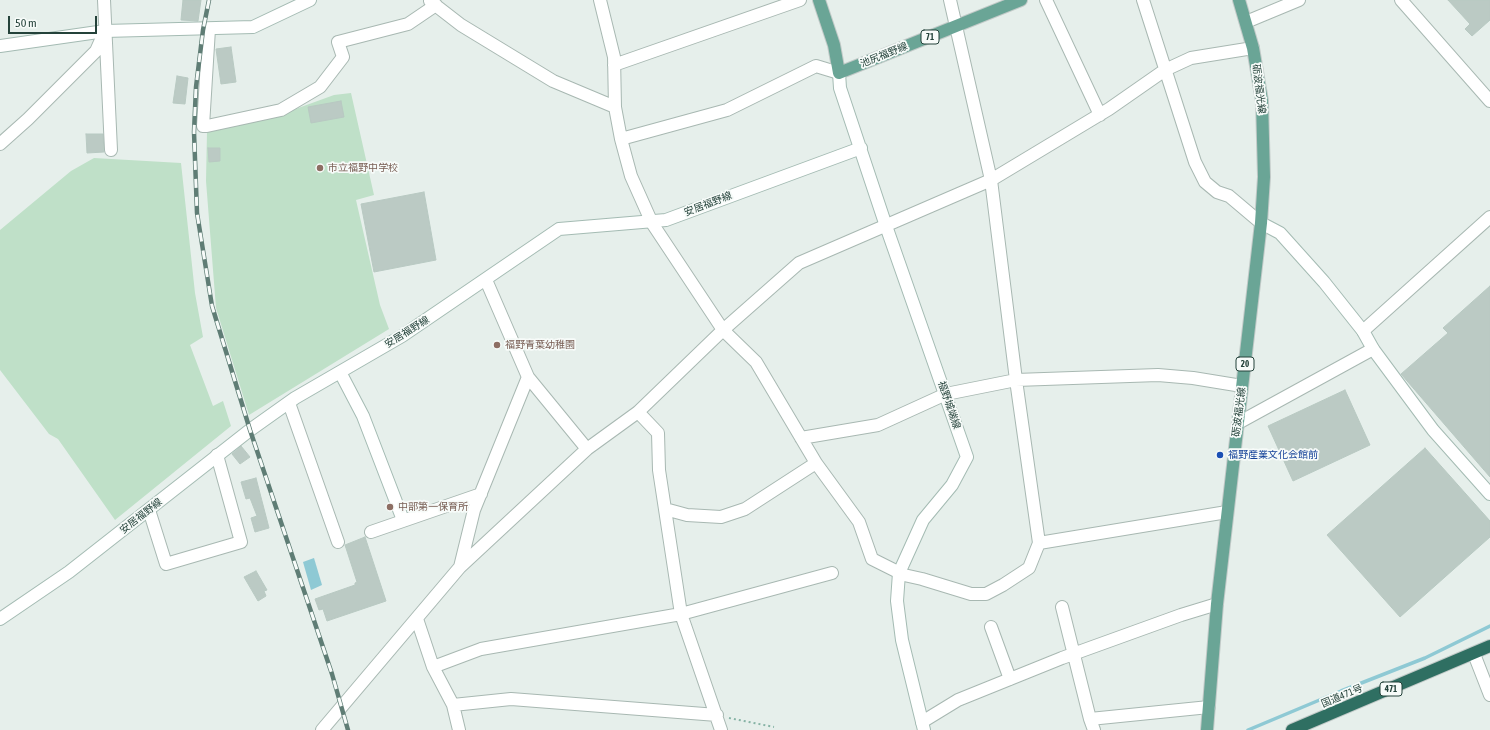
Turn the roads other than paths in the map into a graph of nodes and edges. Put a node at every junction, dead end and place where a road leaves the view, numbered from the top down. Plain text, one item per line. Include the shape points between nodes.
1 (104, 0) edge
2 (310, 0) edge
3 (600, 0) edge
4 (800, 0) edge
5 (819, 0) edge
6 (950, 0) edge
7 (1021, 0) edge
8 (1046, 0) edge
9 (1143, 0) edge
10 (1239, 0) edge
11 (1299, 0) edge
12 (1401, 0) edge
13 (433, 3) edge
14 (1246, 22) junction
15 (958, 26) junction
16 (209, 29) junction
17 (105, 31) junction
18 (0, 46) edge
19 (1253, 48) junction
20 (614, 65) junction
21 (1165, 70) junction
22 (839, 73) junction
23 (1490, 101) edge
24 (615, 107) junction
25 (1100, 115) junction
26 (621, 139) junction
27 (0, 144) edge
28 (861, 148) junction
29 (111, 150) dead end
30 (991, 180) junction
31 (1490, 216) edge
32 (652, 223) junction
33 (1261, 223) junction
34 (886, 226) junction
35 (486, 280) junction
36 (723, 330) junction
37 (1363, 330) junction
38 (1373, 349) junction
39 (340, 372) junction
40 (528, 377) junction
41 (1016, 380) junction
42 (1242, 386) junction
43 (946, 394) junction
44 (289, 403) junction
45 (638, 412) junction
46 (1238, 423) junction
47 (801, 438) junction
48 (587, 449) junction
49 (217, 455) junction
50 (816, 463) junction
51 (481, 494) junction
52 (1490, 494) edge
53 (665, 509) junction
54 (149, 510) junction
55 (1227, 512) junction
56 (403, 520) junction
57 (371, 532) dead end
58 (338, 542) dead end
59 (1039, 543) junction
60 (460, 567) junction
61 (832, 573) dead end
62 (899, 573) junction
63 (1217, 604) junction
64 (1062, 607) dead end
65 (681, 614) junction
66 (0, 619) edge
67 (417, 619) junction
68 (991, 627) dead end
69 (1490, 646) edge
70 (1074, 654) junction
71 (1474, 654) junction
72 (433, 667) junction
73 (1010, 679) junction
74 (1490, 695) edge
75 (453, 705) junction
76 (1209, 707) junction
77 (716, 715) junction
78 (1092, 724) edge
79 (923, 726) edge
80 (322, 730) edge
81 (459, 730) edge
82 (721, 730) edge
83 (1207, 730) edge
84 (1292, 730) edge

1 - 17 street
2 - 16 street via 253,27
3 - 20 street
4 - 20 street
5 - 22 main road via 834,45
6 - 15 street
7 - 15 main road, 池尻福野線 / 71
8 - 25 street
9 - 21 street
10 - 14 main road, 砺波福光線 / 20
11 - 14 street
12 - 23 street
13 - 16 street via 408,24 338,42 343,57 320,87 281,110 203,126
13 - 24 street via 461,25 553,81
14 - 19 main road, 砺波福光線 / 20
15 - 22 main road, 池尻福野線 / 71
15 - 30 street
16 - 17 street
17 - 18 street
17 - 27 street via 96,51
17 - 29 street
19 - 21 street via 1191,58
19 - 33 main road, 砺波福光線 / 20 via 1262,101 1264,177
20 - 24 street
21 - 25 street
21 - 33 street via 1195,162 1205,182 1217,192 1229,196
22 - 26 street via 816,66 727,110
22 - 28 street, 福野城端線 via 840,88
24 - 26 street
25 - 30 street
26 - 32 street via 632,176
28 - 32 street, 安居福野線
28 - 34 street, 福野城端線
30 - 34 street
30 - 41 street
31 - 37 street
32 - 35 street, 安居福野線 via 559,229
32 - 36 street
33 - 37 street via 1280,233
33 - 42 main road, 砺波福光線 / 20
34 - 36 street via 799,263
34 - 43 street, 福野城端線
35 - 39 street, 安居福野線 via 402,336
35 - 40 street
36 - 45 street
36 - 47 street via 756,362
37 - 38 street
38 - 46 street
38 - 52 street via 1433,430
39 - 44 street, 安居福野線
39 - 56 street via 363,416
40 - 48 street
40 - 51 street
41 - 42 street via 1158,376 1193,378
41 - 43 street
41 - 59 street
42 - 46 main road, 砺波福光線 / 20
43 - 47 street via 878,425
43 - 62 street, 福野城端線 via 967,457 952,485 923,520
44 - 49 street, 安居福野線
44 - 58 street
45 - 48 street
45 - 53 street via 658,433 659,470
46 - 55 main road, 砺波福光線 / 20
47 - 50 street
48 - 60 street
49 - 54 street, 安居福野線
49 - 54 street via 241,542 166,564
50 - 53 street via 744,509 721,517 687,515
50 - 62 street via 859,522 872,559
51 - 56 street
51 - 60 street via 474,510
53 - 65 street
54 - 66 street, 安居福野線 via 69,572
55 - 59 street
55 - 63 main road, 砺波福光線 / 20
56 - 57 street
59 - 62 street via 1028,568 986,594 971,594
60 - 67 street
61 - 65 street
62 - 79 street, 福野城端線 via 897,601 902,640
63 - 70 street
63 - 76 main road, 砺波福光線 / 20
64 - 70 street
65 - 72 street via 482,649
65 - 77 street
67 - 72 street
67 - 80 street
68 - 73 street
69 - 71 highway, 国道471号 / 471
70 - 73 street
70 - 78 street
71 - 74 street
71 - 84 highway, 国道471号 / 471
72 - 75 street
73 - 79 street via 958,700
75 - 77 street via 511,699
75 - 81 street
76 - 78 street
76 - 83 main road, 砺波福光線 / 20
77 - 82 street

